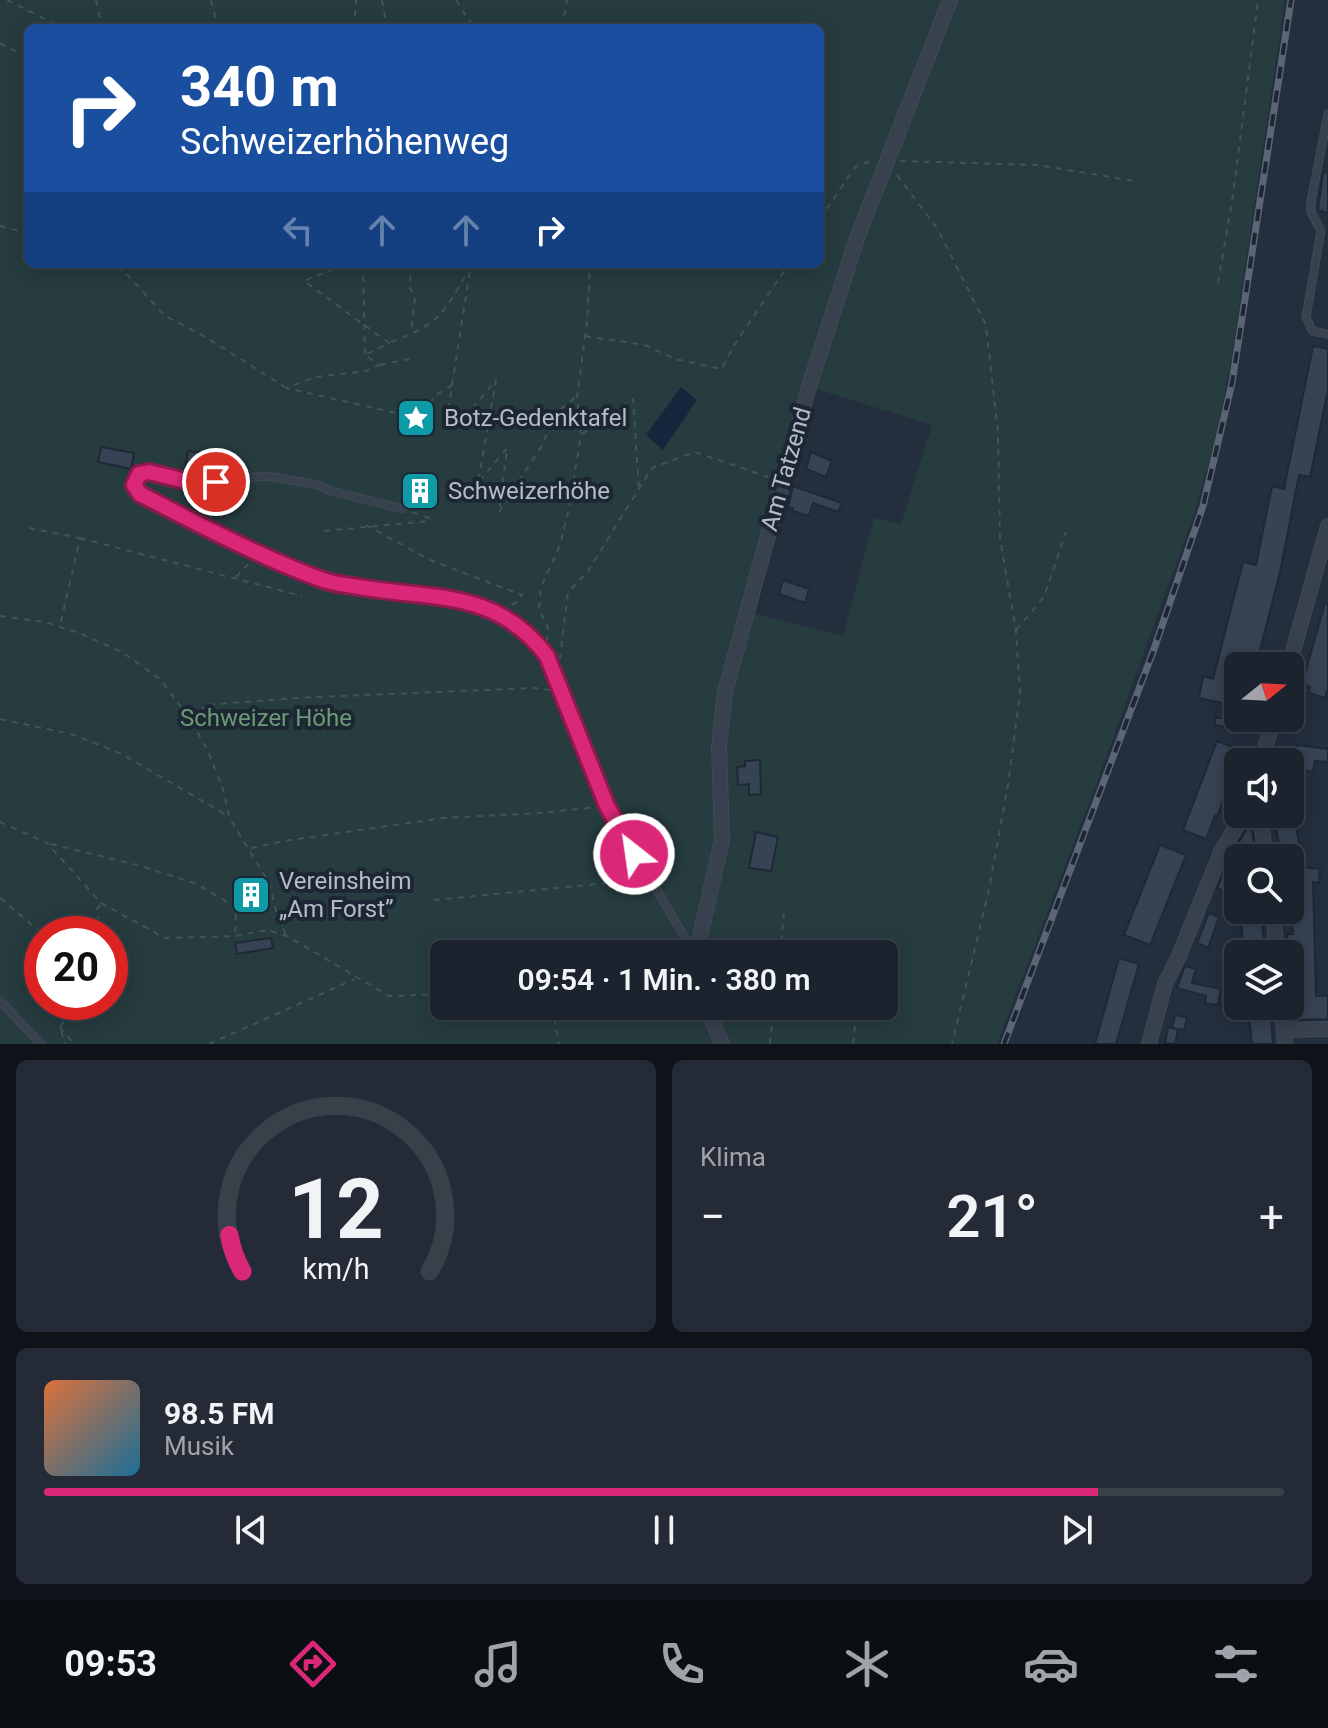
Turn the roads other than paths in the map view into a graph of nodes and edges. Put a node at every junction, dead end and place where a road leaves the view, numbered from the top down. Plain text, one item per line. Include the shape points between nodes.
1 (950, 0) edge
2 (1328, 114) edge
3 (1328, 334) edge
4 (403, 509) dead end
5 (1328, 526) edge
6 (1293, 652) edge
7 (1235, 828) edge
8 (686, 940) edge
9 (697, 940) edge
10 (0, 1001) edge
11 (712, 1020) edge
12 (1328, 1029) edge
13 (1285, 1037) edge
14 (41, 1044) edge
15 (722, 1044) edge
16 (1149, 1044) edge

1 - 9 street, Am Tatzend via 857,238 725,692 719,747 722,840
2 - 3 lane via 1311,201 1321,231 1306,317 1312,331
4 - 8 lane via 267,476 194,483 149,472 139,474 134,485 140,494 326,582 467,601 514,622 547,656 607,806
5 - 6 street
7 - 16 street via 1165,984
10 - 14 lane
11 - 15 street
12 - 13 street

